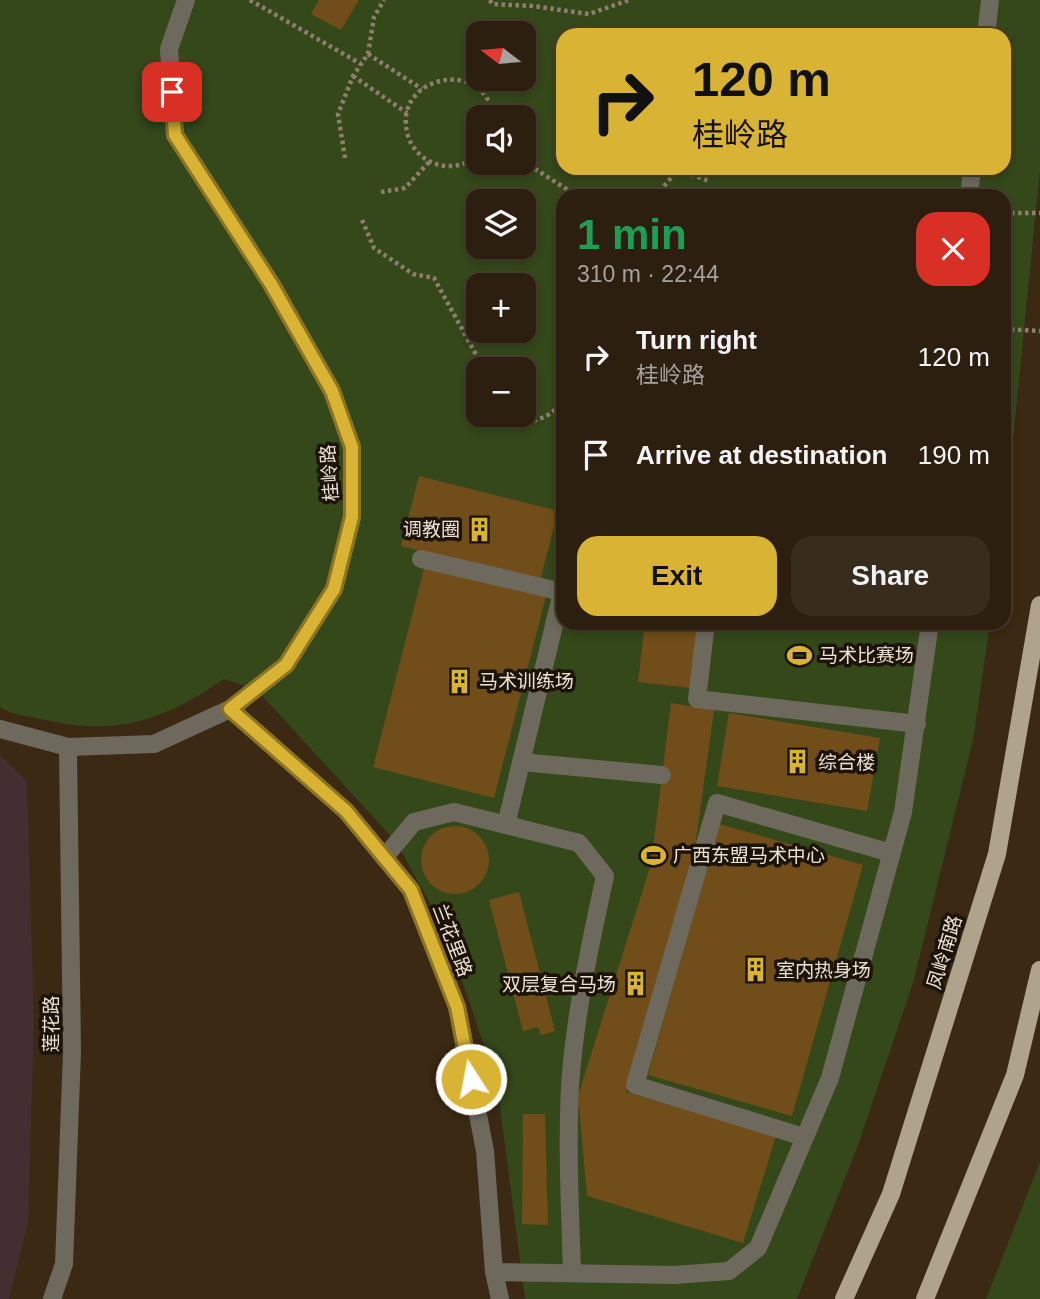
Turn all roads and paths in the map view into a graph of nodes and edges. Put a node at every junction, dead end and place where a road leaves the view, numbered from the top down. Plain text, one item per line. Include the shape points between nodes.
1 (186, 0) edge
2 (250, 0) edge
3 (384, 0) edge
4 (490, 0) edge
5 (629, 0) edge
6 (990, 0) edge
7 (987, 28) edge
8 (368, 54) junction
9 (361, 64) junction
10 (353, 76) junction
11 (422, 89) junction
12 (488, 105) edge
13 (407, 113) junction
14 (345, 158) dead end
15 (429, 162) junction
16 (466, 162) edge
17 (536, 169) edge
18 (674, 175) edge
19 (692, 175) edge
20 (709, 181) dead end
21 (664, 186) dead end
22 (567, 189) edge
23 (381, 192) dead end
24 (1011, 213) edge
25 (1040, 213) edge
26 (362, 220) dead end
27 (1011, 329) edge
28 (1040, 331) edge
29 (478, 357) edge
30 (556, 409) edge
31 (536, 420) edge
32 (421, 559) dead end
33 (556, 591) edge
34 (1040, 605) edge
35 (556, 617) edge
36 (705, 630) edge
37 (929, 630) edge
38 (230, 709) junction
39 (917, 724) junction
40 (0, 729) edge
41 (68, 747) junction
42 (521, 762) junction
43 (662, 775) dead end
44 (506, 825) junction
45 (891, 853) junction
46 (384, 858) junction
47 (1040, 970) edge
48 (804, 1137) junction
49 (494, 1272) junction
50 (572, 1272) junction
51 (52, 1299) edge
52 (500, 1299) edge
53 (844, 1299) edge
54 (925, 1299) edge

1 - 38 street, 桂岭路 via 169,49 175,135 271,284 332,391 352,447 352,517 334,589 286,665
2 - 9 path
3 - 8 path via 374,17
4 - 5 path via 492,4 589,14
6 - 7 street
8 - 9 path
8 - 11 path
9 - 10 path
10 - 13 path
10 - 14 path via 338,114
11 - 12 path via 449,78 463,81 486,98
11 - 13 path
13 - 15 path via 410,141
15 - 16 path via 457,166
15 - 23 path via 405,188
17 - 22 path
18 - 21 path
19 - 20 path
24 - 25 path
26 - 29 path via 374,248 413,274 435,278
27 - 28 path
30 - 31 path
32 - 33 street
34 - 53 main road, 凤岭南路 via 997,853 891,1194
35 - 42 street
36 - 39 street via 697,699
37 - 39 street
38 - 41 street, 桂岭路 via 154,744
38 - 46 street, 兰花里路 via 346,811
39 - 45 street via 903,812
40 - 41 street, 桂岭路
41 - 51 street, 莲花路 via 72,1066 64,1264
42 - 43 street
42 - 44 street
44 - 46 street via 454,812 414,822
44 - 50 street via 579,843 605,876 583,977 570,1083
45 - 48 street via 830,1077
45 - 48 street via 717,803 635,1085
46 - 49 street, 兰花里路 via 411,890 457,1007 485,1151
47 - 54 main road via 1015,1075
48 - 50 street via 758,1248 729,1271 674,1275
49 - 50 street
49 - 52 street, 兰花里路

